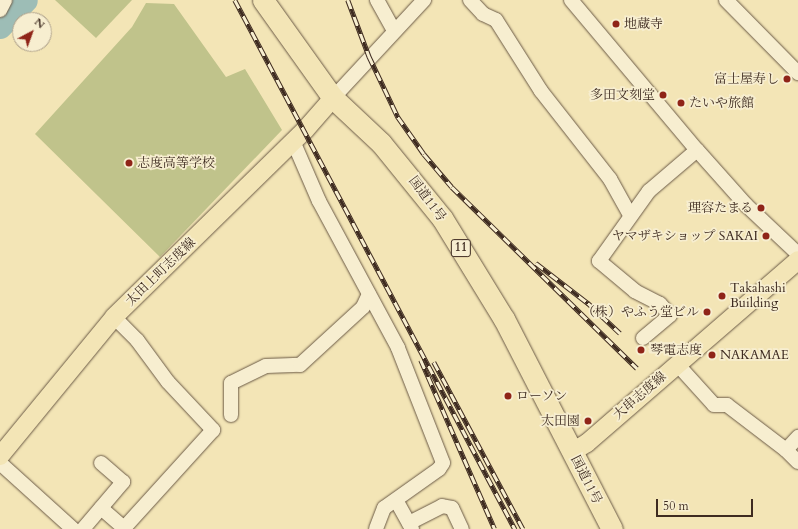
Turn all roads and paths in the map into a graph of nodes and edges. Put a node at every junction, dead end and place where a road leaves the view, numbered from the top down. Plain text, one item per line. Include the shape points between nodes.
1 (5, 0) edge
2 (263, 0) edge
3 (377, 0) edge
4 (424, 0) edge
5 (470, 0) edge
6 (571, 0) edge
7 (726, 0) edge
8 (0, 10) edge
9 (394, 31) junction
10 (798, 73) edge
11 (334, 98) junction
12 (292, 141) junction
13 (697, 150) junction
14 (630, 215) junction
15 (798, 254) edge
16 (798, 260) edge
17 (369, 294) junction
18 (114, 317) junction
19 (643, 338) dead end
20 (677, 364) junction
21 (231, 415) dead end
22 (798, 436) edge
23 (786, 450) junction
24 (572, 452) junction
25 (0, 456) edge
26 (798, 462) edge
27 (0, 463) edge
28 (101, 463) dead end
29 (396, 500) junction
30 (101, 508) junction
31 (410, 526) edge
32 (124, 528) edge
33 (73, 529) edge
34 (83, 529) edge
35 (376, 529) edge
36 (462, 529) edge
37 (612, 529) edge

1 - 8 street
2 - 11 highway, 国道11号 / 11
3 - 9 street
4 - 9 street
5 - 14 street via 483,14 496,20 540,91 610,179
6 - 13 street
7 - 10 street
9 - 11 street
11 - 12 main road, 太田上町志度線
11 - 24 highway, 国道11号 / 11 via 410,176 442,218 504,319
12 - 17 street via 319,201
12 - 18 main road, 太田上町志度線
13 - 14 street via 649,191
13 - 15 street via 746,205
14 - 19 street via 599,261 635,291 660,304 670,315
16 - 20 main road, 大串志度線
17 - 21 street via 363,307 300,366 266,366 231,383
17 - 29 street via 398,348 443,463 439,469
18 - 25 main road, 太田上町志度線
18 - 32 street via 137,340 168,382 213,430
20 - 23 street via 714,405 727,405
20 - 24 main road, 大串志度線 via 587,443
22 - 23 street
23 - 26 street
24 - 37 highway, 国道11号 / 11
27 - 33 street
28 - 30 street via 123,482
29 - 31 street
29 - 35 street via 384,508
30 - 32 street
30 - 34 street
31 - 36 street via 442,506 452,508

